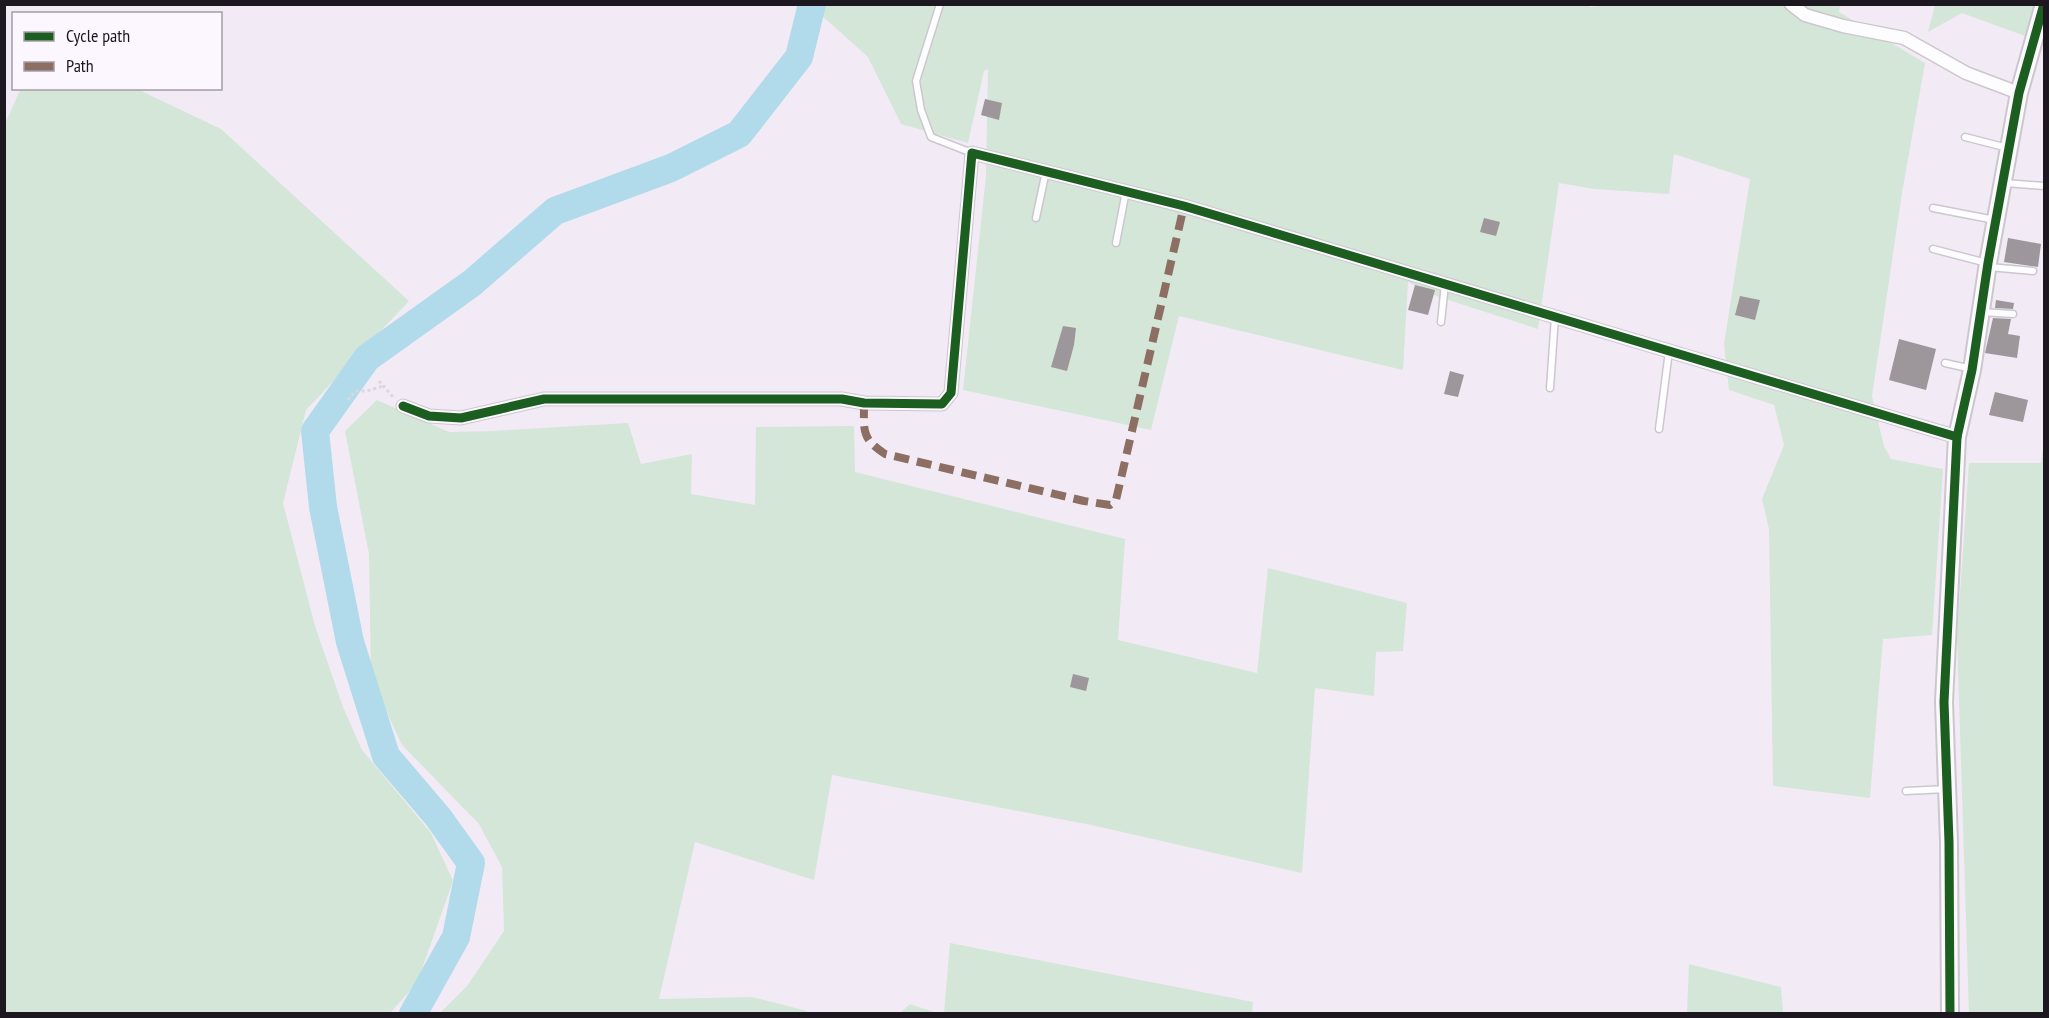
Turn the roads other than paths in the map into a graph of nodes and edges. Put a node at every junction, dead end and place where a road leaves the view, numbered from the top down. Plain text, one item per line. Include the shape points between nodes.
1 (940, 4) edge
2 (1791, 4) edge
3 (2044, 4) edge
4 (2019, 93) junction
5 (1965, 137) dead end
6 (2009, 149) junction
7 (972, 153) junction
8 (1046, 171) junction
9 (2003, 183) junction
10 (2044, 186) edge
11 (1126, 191) junction
12 (1933, 208) dead end
13 (1036, 218) dead end
14 (1996, 220) junction
15 (1116, 243) dead end
16 (1933, 249) dead end
17 (1988, 265) junction
18 (2033, 271) dead end
19 (1445, 284) junction
20 (1981, 312) junction
21 (2013, 314) dead end
22 (1555, 317) junction
23 (1442, 322) dead end
24 (1669, 351) junction
25 (1945, 363) dead end
26 (1972, 369) junction
27 (1550, 388) dead end
28 (403, 405) road end
29 (1659, 429) dead end
30 (1957, 437) junction
31 (1948, 789) junction
32 (1906, 791) dead end
33 (1950, 1014) edge

1 - 7 lane via 916,81 921,110 931,137
2 - 4 street via 1805,15 1905,38 1966,73
3 - 4 street
4 - 6 street
5 - 6 lane
6 - 9 street
7 - 8 street
7 - 28 street via 951,393 942,404 830,399 544,399 461,418 429,416
8 - 11 street
8 - 13 lane
9 - 10 lane
9 - 14 street
11 - 15 lane
11 - 19 street
12 - 14 lane
14 - 17 street
16 - 17 lane
17 - 18 lane
17 - 20 street
19 - 22 street
19 - 23 lane
20 - 21 lane
20 - 26 street
22 - 24 street
22 - 27 lane
24 - 29 lane
24 - 30 street
25 - 26 lane
26 - 30 street
30 - 31 street via 1944,702
31 - 32 lane
31 - 33 street

